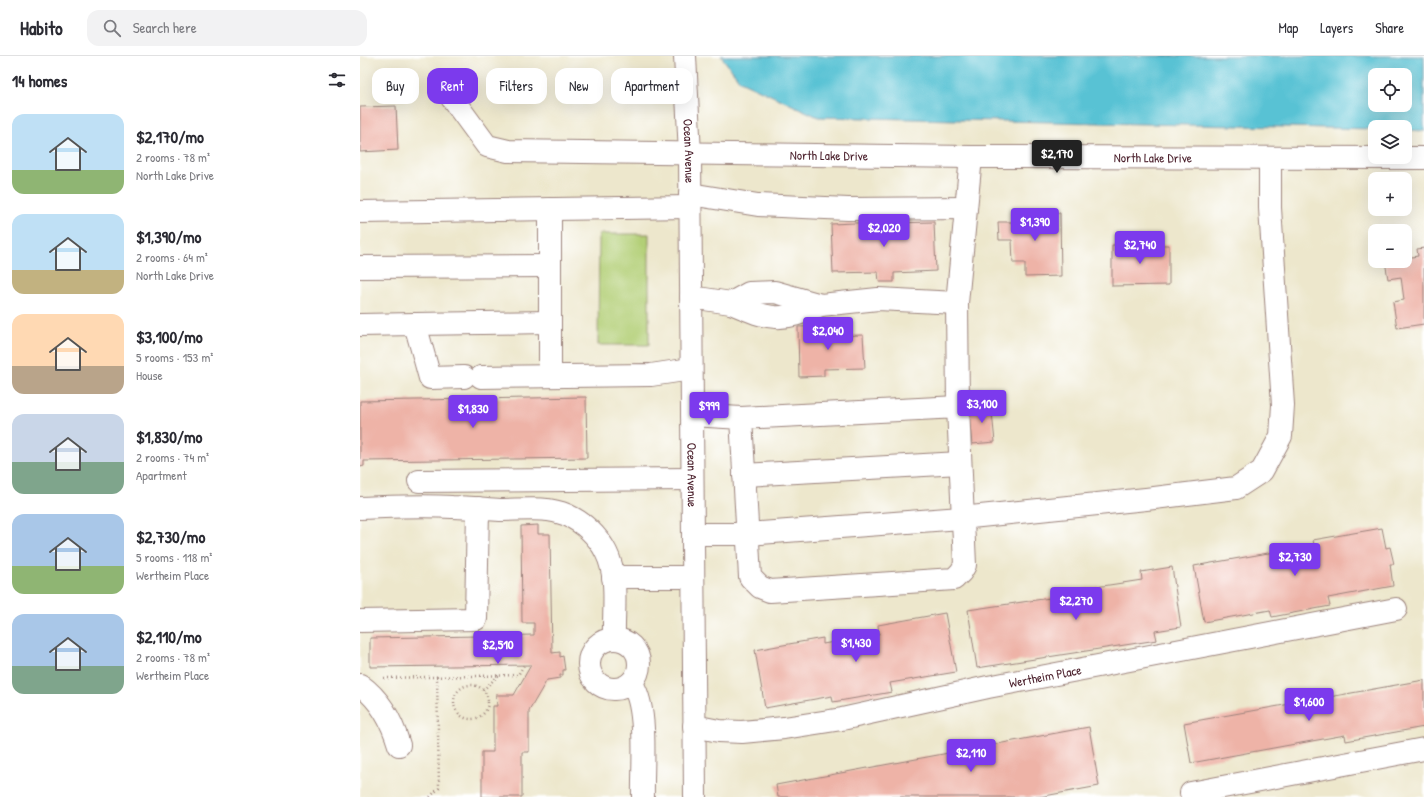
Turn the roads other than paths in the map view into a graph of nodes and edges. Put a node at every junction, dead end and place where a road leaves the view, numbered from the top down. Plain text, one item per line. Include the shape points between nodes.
1 (685, 56) edge
2 (456, 104) edge
3 (690, 154) junction
4 (971, 157) junction
5 (1270, 158) junction
6 (1424, 158) edge
7 (690, 200) junction
8 (966, 208) junction
9 (550, 209) junction
10 (360, 212) edge
11 (550, 266) junction
12 (360, 267) edge
13 (691, 297) junction
14 (958, 303) junction
15 (550, 322) junction
16 (415, 324) junction
17 (360, 325) edge
18 (691, 369) junction
19 (550, 376) junction
20 (958, 407) junction
21 (692, 415) junction
22 (741, 418) junction
23 (960, 462) junction
24 (744, 475) junction
25 (692, 479) junction
26 (419, 481) dead end
27 (360, 508) edge
28 (478, 508) junction
29 (962, 518) junction
30 (692, 534) junction
31 (747, 534) junction
32 (613, 577) junction
33 (693, 577) junction
34 (1396, 609) dead end
35 (360, 622) edge
36 (614, 639) junction
37 (631, 683) junction
38 (360, 685) edge
39 (694, 726) junction
40 (399, 745) dead end
41 (1424, 749) edge
42 (1191, 793) dead end
43 (642, 797) edge
44 (695, 797) edge

1 - 3 street, Ocean Avenue
2 - 3 street, North Lake Drive via 487,146 508,151
3 - 4 street, North Lake Drive
3 - 7 street, Ocean Avenue
4 - 5 street, North Lake Drive
4 - 8 street
5 - 6 street, North Lake Drive
5 - 29 street via 1270,208 1283,405 1281,436 1262,471 1236,488 1146,500
7 - 8 street via 848,209
7 - 9 street
7 - 13 street, Ocean Avenue
8 - 14 street
9 - 10 street
9 - 11 street
11 - 12 street
11 - 15 street
13 - 14 street via 731,302 749,293 775,292 821,305 878,299
13 - 18 street, Ocean Avenue
14 - 20 street
15 - 16 street
15 - 19 street
16 - 17 street
16 - 19 street via 430,378
18 - 19 street via 651,375
18 - 21 street, Ocean Avenue
20 - 22 street
20 - 23 street
21 - 22 street
21 - 25 street, Ocean Avenue
22 - 24 street
23 - 24 street
23 - 29 street
24 - 31 street
25 - 26 street
25 - 30 street, Ocean Avenue
27 - 28 street
28 - 32 street via 530,509 566,515 584,525 598,539 606,552
28 - 35 street via 476,619
29 - 31 street
29 - 31 street via 965,565 954,579 770,591 760,587 750,577
30 - 31 street
30 - 33 street, Ocean Avenue
32 - 33 street
32 - 36 street
33 - 39 street, Ocean Avenue
34 - 39 street, Wertheim Place via 988,687 834,720 742,732 719,732
36 - 37 street via 628,644 637,655 638,669
36 - 37 street via 604,641 594,650 589,663 590,673 597,683 608,689 622,688
37 - 43 street via 639,697 642,717
38 - 40 street via 370,692 384,710
39 - 44 street, Ocean Avenue
41 - 42 street

